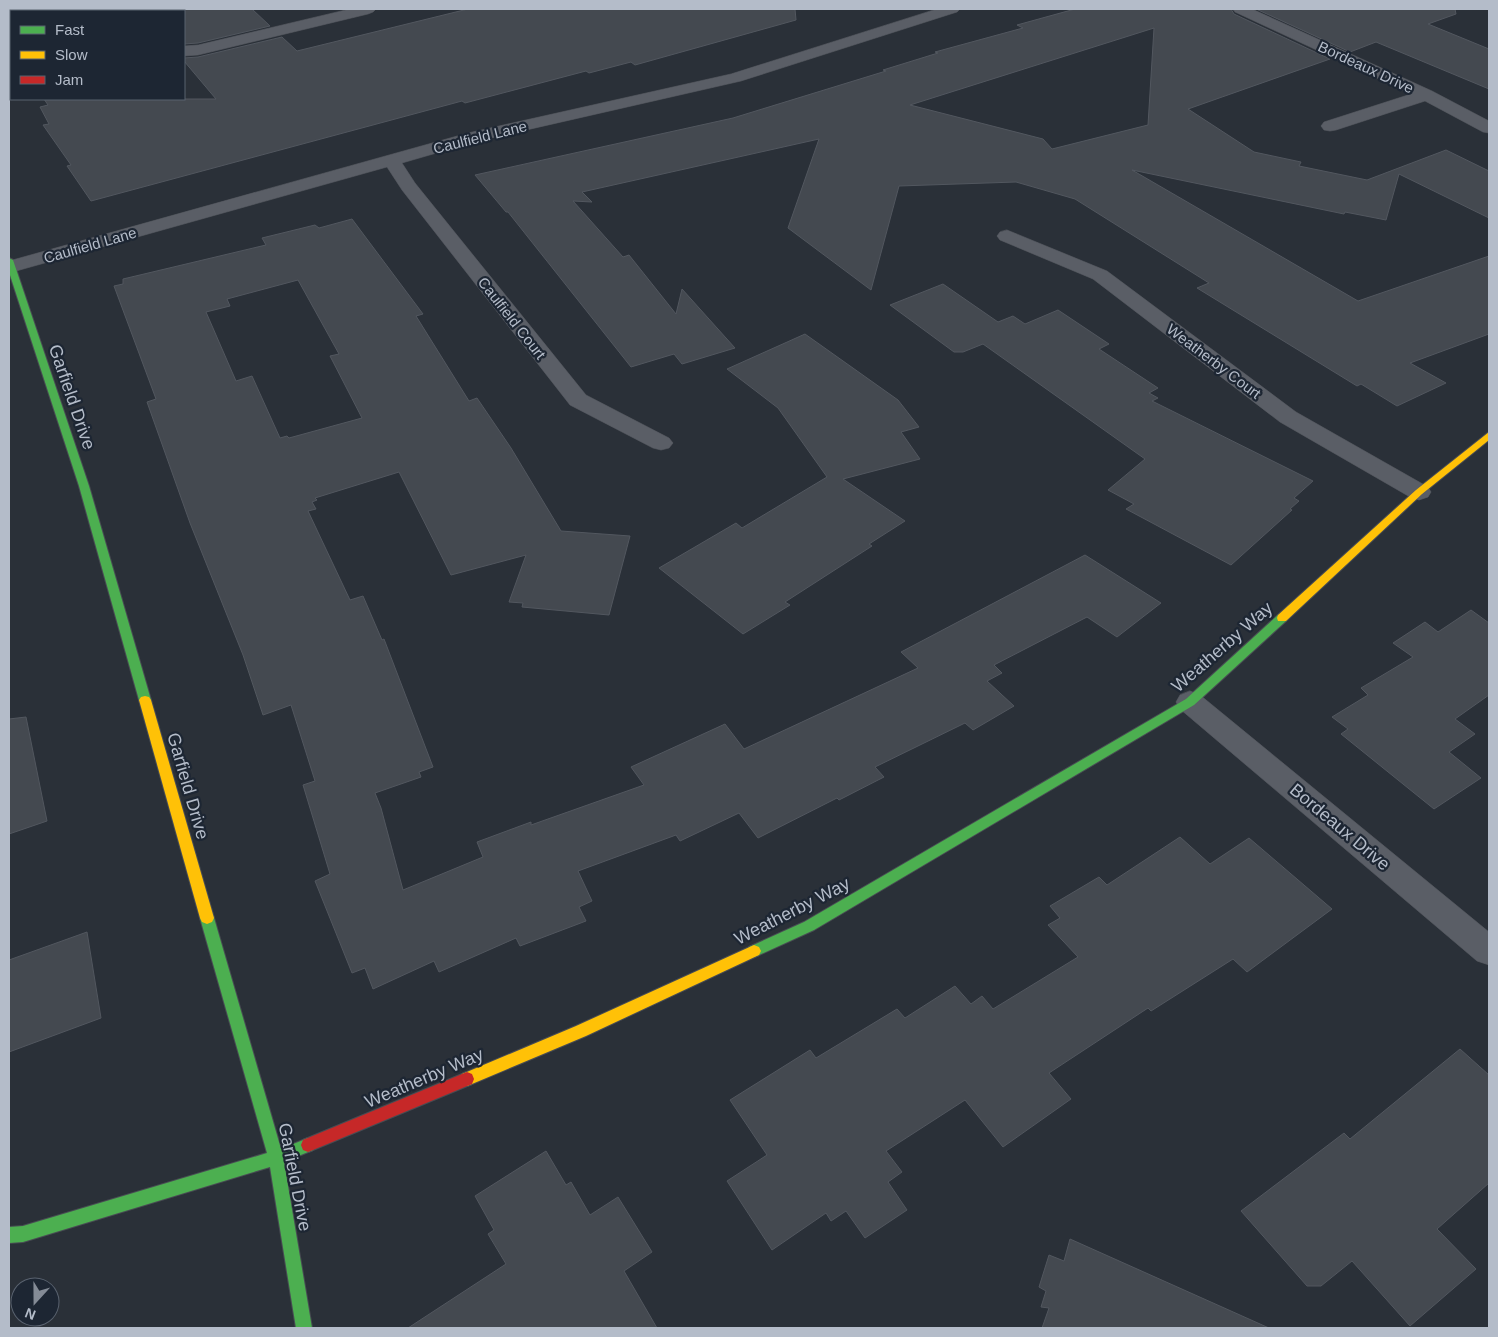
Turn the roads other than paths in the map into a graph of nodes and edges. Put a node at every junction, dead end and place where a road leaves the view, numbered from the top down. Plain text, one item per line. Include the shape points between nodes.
1 (368, 9) edge
2 (952, 9) edge
3 (1240, 9) edge
4 (185, 52) edge
5 (1426, 95) junction
6 (1330, 126) dead end
7 (1489, 128) edge
8 (391, 160) junction
9 (1007, 236) dead end
10 (9, 265) edge
11 (1489, 435) edge
12 (661, 443) dead end
13 (1419, 492) junction
14 (1190, 702) junction
15 (1489, 951) edge
16 (276, 1158) junction
17 (9, 1235) edge
18 (304, 1328) edge

1 - 4 street
2 - 8 street, Caulfield Lane via 683,92 482,135
3 - 5 street, Bordeaux Drive
5 - 6 street
5 - 7 street, Bordeaux Drive
8 - 10 street, Caulfield Lane
8 - 12 street, Caulfield Court via 408,186 578,400
9 - 13 street, Weatherby Court via 1100,275 1288,417
10 - 16 street, Garfield Drive via 84,486
11 - 13 street, Weatherby Way
13 - 14 street, Weatherby Way
14 - 15 street, Bordeaux Drive
14 - 16 street, Weatherby Way via 809,926 582,1031
16 - 17 street, Weatherby Way via 23,1234
16 - 18 street, Garfield Drive

